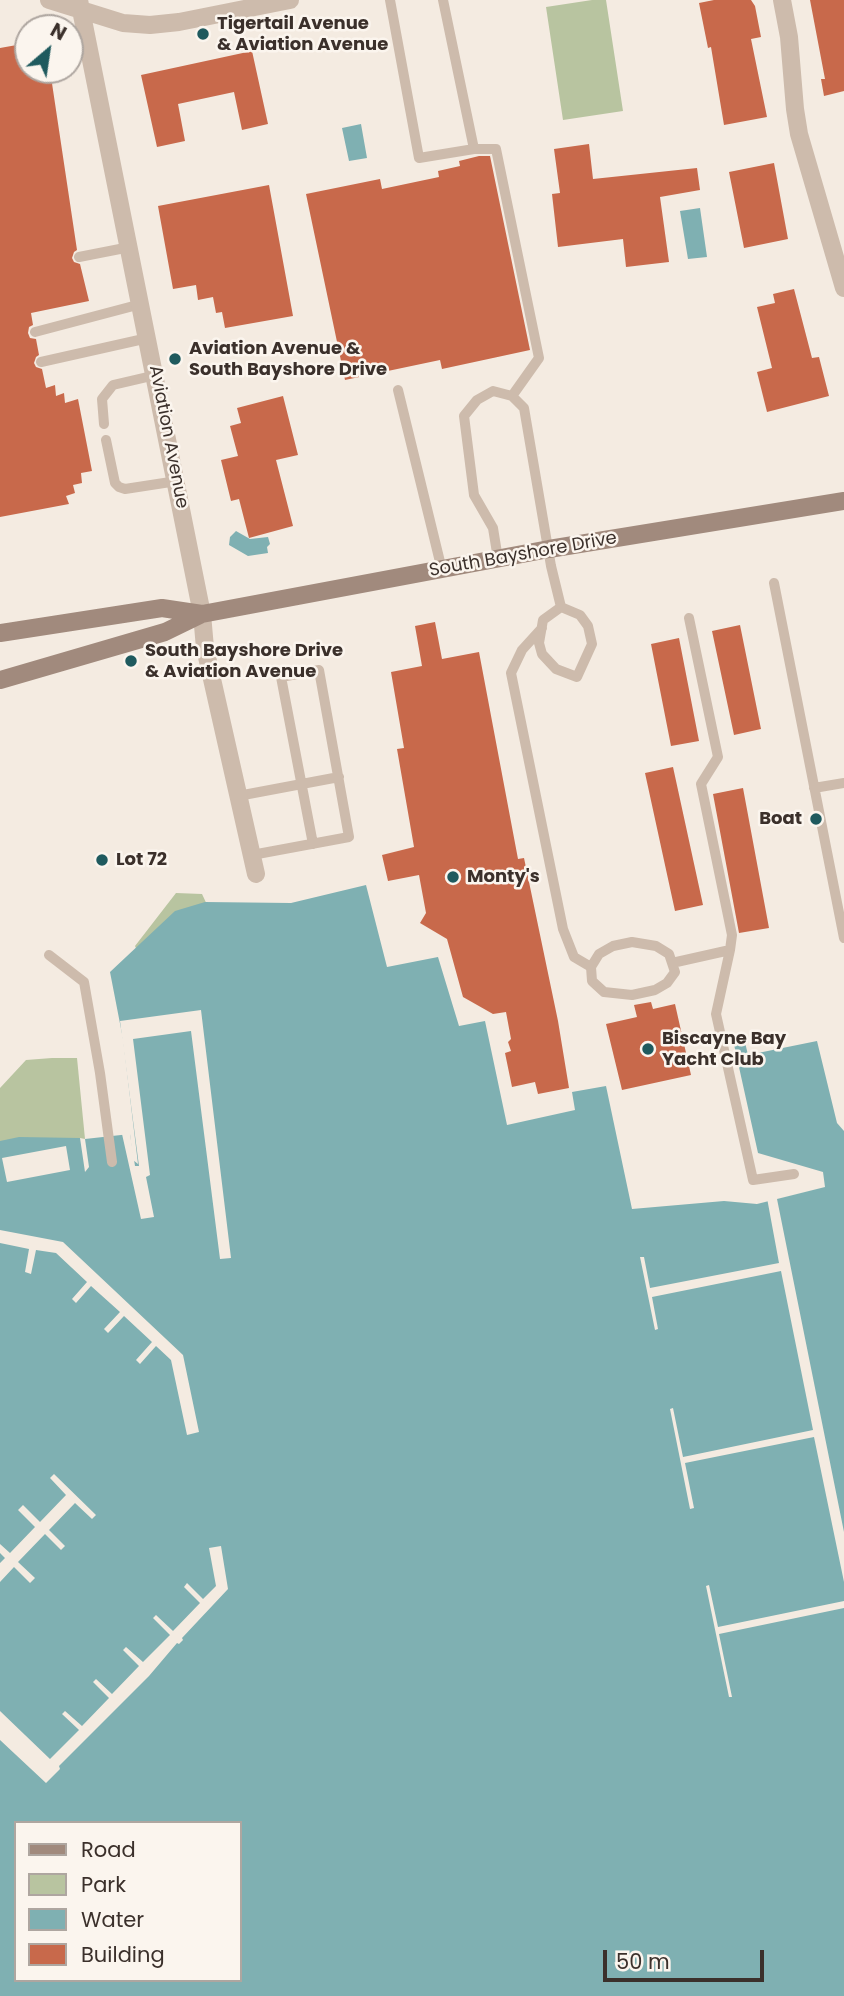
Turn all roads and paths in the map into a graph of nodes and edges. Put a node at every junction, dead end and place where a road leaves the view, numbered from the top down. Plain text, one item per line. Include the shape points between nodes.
1 (48, 0) edge
2 (290, 0) edge
3 (390, 0) edge
4 (443, 0) edge
5 (782, 0) edge
6 (80, 5) edge
7 (474, 149) junction
8 (130, 247) junction
9 (79, 257) dead end
10 (844, 288) edge
11 (142, 304) junction
12 (35, 331) dead end
13 (148, 338) junction
14 (40, 362) dead end
15 (156, 375) junction
16 (398, 390) dead end
17 (512, 396) junction
18 (104, 424) dead end
19 (106, 440) dead end
20 (177, 481) junction
21 (844, 501) edge
22 (549, 549) junction
23 (498, 559) junction
24 (442, 570) junction
25 (774, 583) dead end
26 (561, 607) junction
27 (202, 614) junction
28 (689, 618) dead end
29 (542, 628) junction
30 (0, 634) edge
31 (0, 680) edge
32 (339, 777) junction
33 (844, 783) edge
34 (301, 784) junction
35 (814, 788) junction
36 (239, 796) junction
37 (313, 844) junction
38 (252, 855) junction
39 (256, 874) dead end
40 (844, 938) edge
41 (730, 950) junction
42 (49, 955) dead end
43 (672, 963) junction
44 (591, 967) junction
45 (112, 1162) dead end
46 (794, 1174) dead end

1 - 6 street
2 - 6 street via 150,25 122,23
3 - 7 lane via 419,158
4 - 7 lane
5 - 10 street via 802,146
6 - 8 street, Aviation Avenue
7 - 17 lane via 496,149 539,358
8 - 9 lane
8 - 11 street, Aviation Avenue
11 - 12 lane
11 - 13 street, Aviation Avenue
13 - 14 lane
13 - 15 street, Aviation Avenue
15 - 18 lane via 113,385 102,400
15 - 20 street, Aviation Avenue
16 - 24 lane
17 - 22 lane via 524,408
17 - 23 lane via 493,391 477,400 464,416 474,495 493,528
19 - 20 lane via 119,487
20 - 27 street, Aviation Avenue
21 - 22 main road, South Bayshore Drive
22 - 23 main road, South Bayshore Drive
22 - 26 lane
23 - 24 main road, South Bayshore Drive
24 - 27 main road, South Bayshore Drive
25 - 35 lane
26 - 29 lane via 543,620
26 - 29 lane via 580,615 588,626 592,644 577,677 556,669 542,654
27 - 30 main road, South Bayshore Drive via 162,608
27 - 31 main road, South Bayshore Drive via 165,632
27 - 36 street, Aviation Avenue via 205,648
28 - 41 lane via 718,757 701,784 732,936
29 - 44 lane via 522,650 511,673 563,929 574,957
32 - 34 lane
32 - 34 lane via 319,670 281,677
32 - 37 lane via 349,837
33 - 35 lane
34 - 36 lane
34 - 37 lane
35 - 40 lane
36 - 38 street, Aviation Avenue
37 - 38 lane
38 - 39 street, Aviation Avenue
41 - 43 lane
41 - 46 lane via 716,1014 753,1180
42 - 45 lane via 84,982
43 - 44 lane via 669,954 656,946 632,943 599,954
43 - 44 lane via 675,972 667,983 632,995 604,992 592,981

